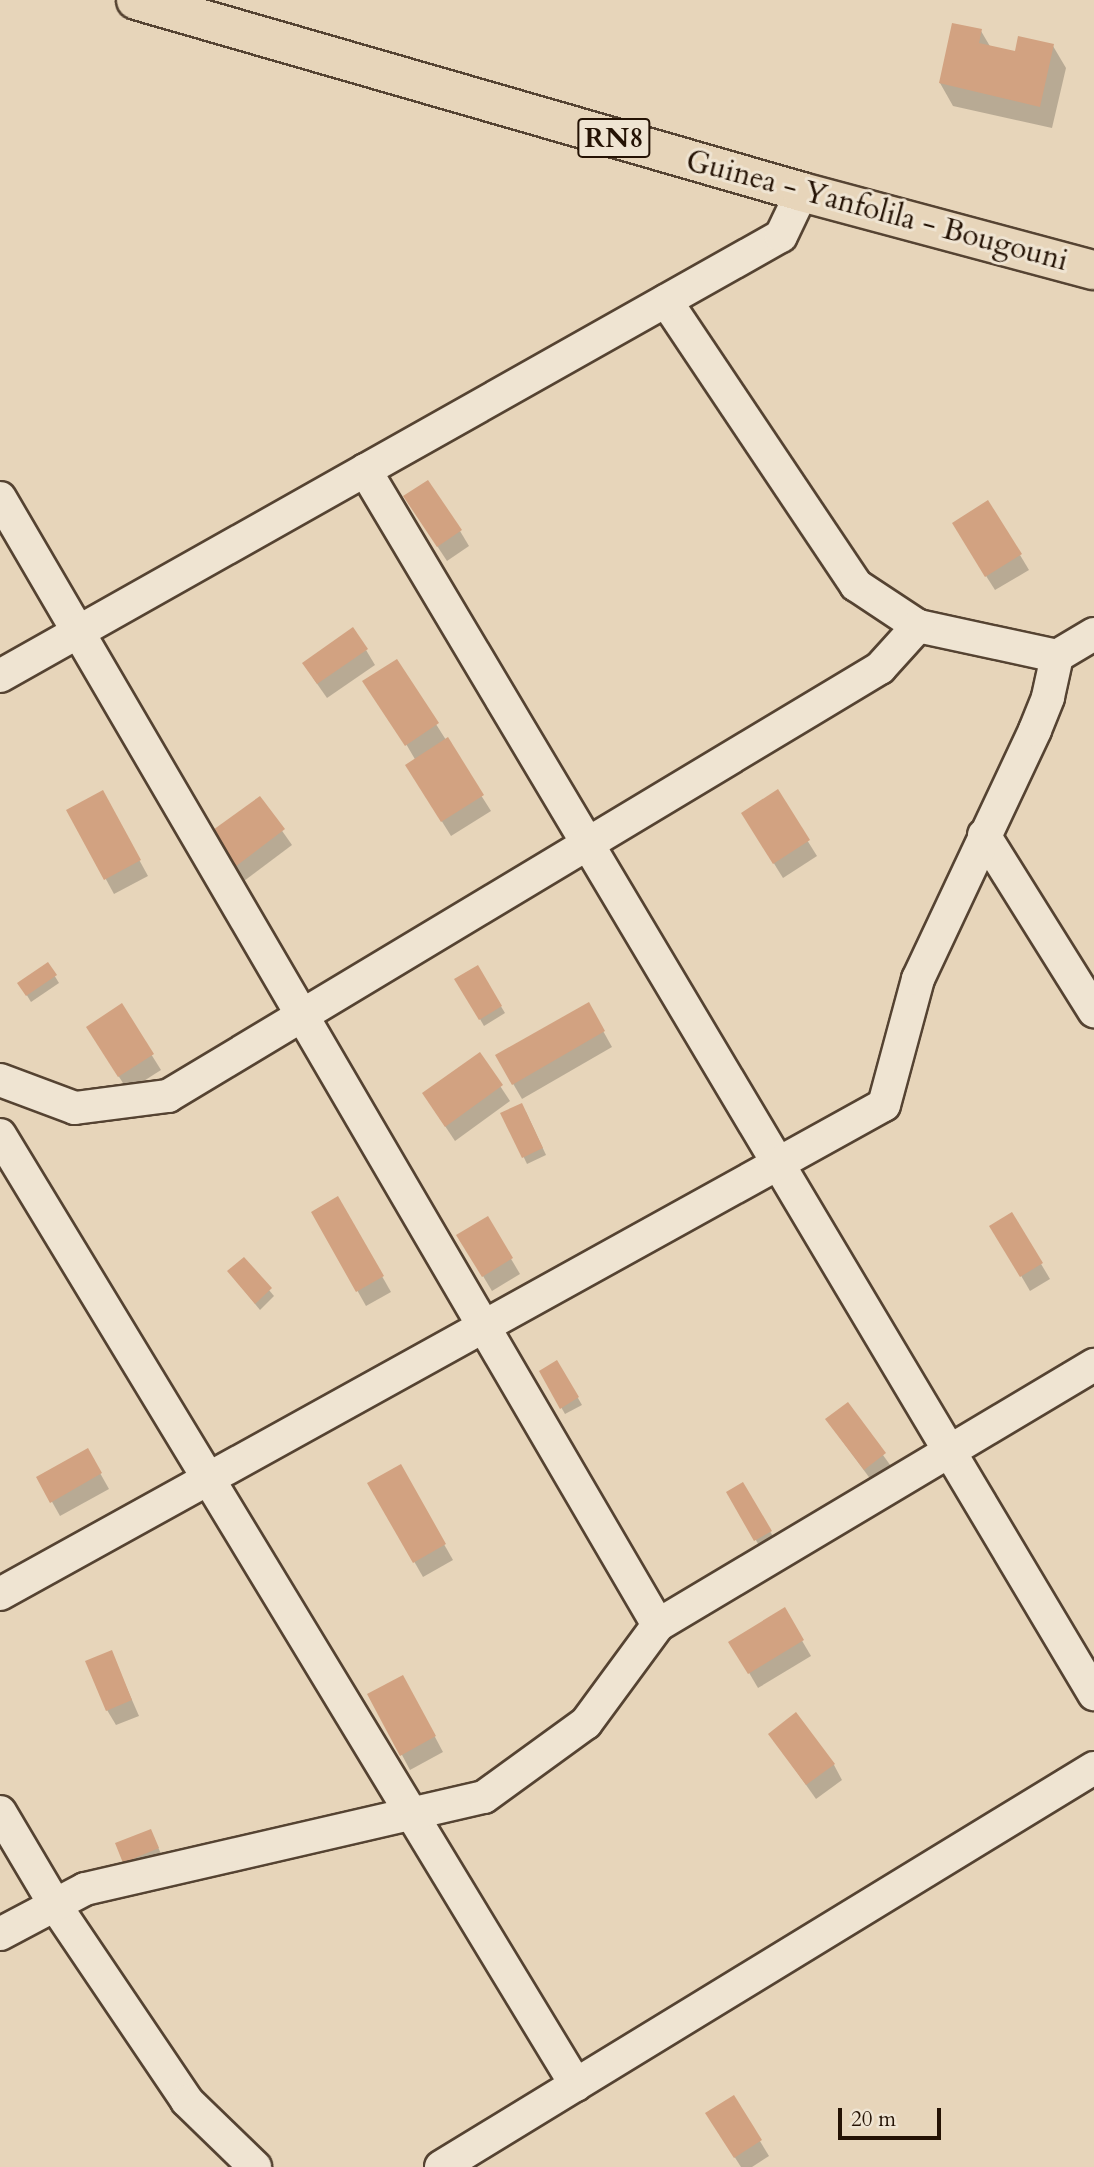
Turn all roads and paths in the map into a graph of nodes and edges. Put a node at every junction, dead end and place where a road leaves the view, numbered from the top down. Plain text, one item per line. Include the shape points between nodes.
1 (136, 0) edge
2 (802, 192) junction
3 (1094, 270) edge
4 (666, 301) junction
5 (365, 470) junction
6 (0, 498) edge
7 (918, 626) junction
8 (78, 631) junction
9 (1094, 634) edge
10 (1056, 656) junction
11 (0, 676) edge
12 (984, 835) junction
13 (587, 844) junction
14 (1094, 1011) edge
15 (302, 1016) junction
16 (0, 1080) edge
17 (0, 1135) edge
18 (778, 1164) junction
19 (483, 1326) junction
20 (1094, 1365) edge
21 (949, 1451) junction
22 (208, 1479) junction
23 (0, 1594) edge
24 (658, 1625) junction
25 (1094, 1694) edge
26 (1094, 1768) edge
27 (0, 1812) edge
28 (412, 1815) junction
29 (55, 1905) junction
30 (0, 1934) edge
31 (576, 2085) junction
32 (255, 2167) edge
33 (441, 2167) edge

1 - 2 main road, Guinea - Yanfolila - Bougouni / RN8
2 - 3 main road, Guinea - Yanfolila - Bougouni / RN8
2 - 4 street via 781,236
4 - 5 street
4 - 7 street via 856,585
5 - 8 street
5 - 13 street
6 - 8 street
7 - 10 street
7 - 13 street via 880,668
8 - 11 street
8 - 15 street
9 - 10 street
10 - 12 street via 1048,697
12 - 14 street
12 - 18 street via 918,979 884,1105
13 - 15 street
13 - 18 street
15 - 16 street via 168,1096 75,1108
15 - 19 street
17 - 22 street
18 - 19 street
18 - 21 street
19 - 22 street
19 - 24 street
20 - 21 street
21 - 24 street
21 - 25 street
22 - 23 street
22 - 28 street
24 - 28 street via 586,1723 484,1797
26 - 31 street
27 - 29 street
28 - 29 street via 85,1889
28 - 31 street
29 - 30 street
29 - 32 street via 187,2101
31 - 33 street

